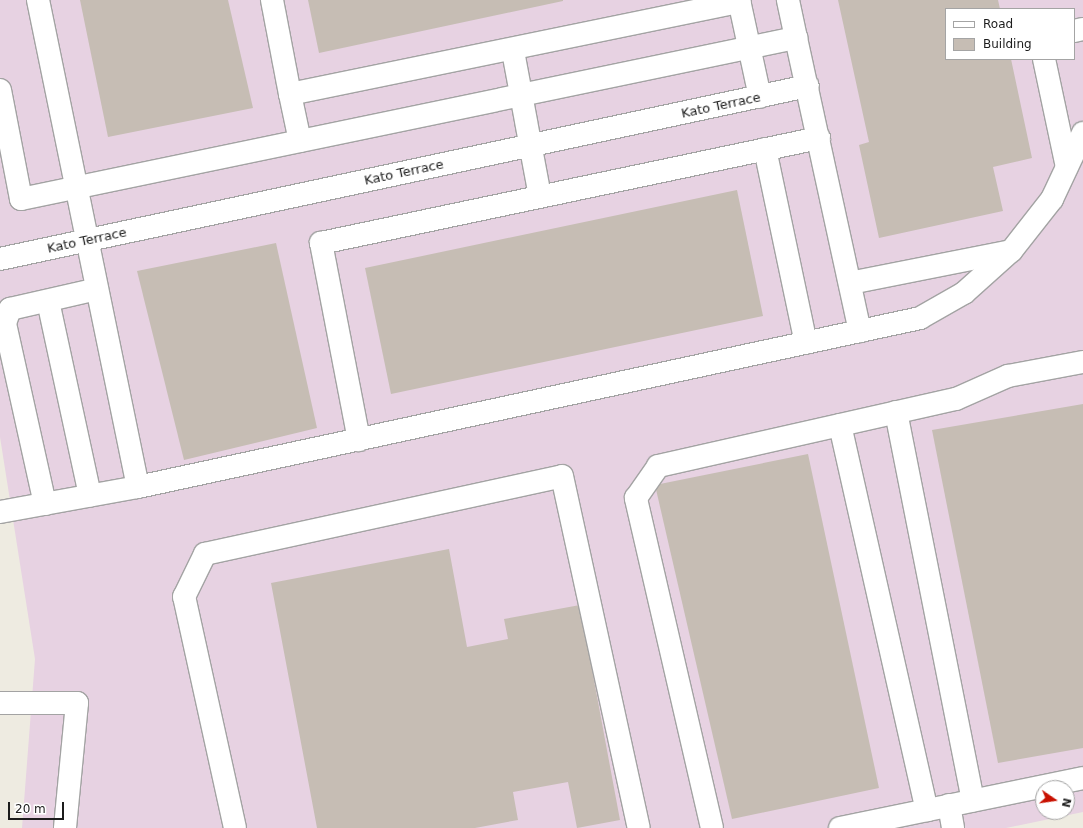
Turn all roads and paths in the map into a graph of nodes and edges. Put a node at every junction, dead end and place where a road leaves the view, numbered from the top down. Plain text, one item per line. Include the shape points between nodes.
1 (38, 0) edge
2 (272, 0) edge
3 (788, 0) edge
4 (740, 1) edge
5 (796, 38) junction
6 (751, 47) junction
7 (513, 51) junction
8 (1044, 60) edge
9 (808, 86) junction
10 (0, 90) edge
11 (290, 94) junction
12 (521, 95) junction
13 (760, 98) junction
14 (1083, 133) edge
15 (819, 138) junction
16 (300, 141) junction
17 (531, 146) junction
18 (766, 149) junction
19 (1068, 167) junction
20 (76, 187) junction
21 (540, 196) junction
22 (87, 241) junction
23 (1012, 250) junction
24 (0, 259) edge
25 (850, 283) junction
26 (97, 289) junction
27 (48, 301) junction
28 (860, 331) junction
29 (806, 342) junction
30 (1083, 362) edge
31 (896, 412) junction
32 (840, 425) junction
33 (359, 440) junction
34 (138, 487) junction
35 (90, 496) junction
36 (45, 504) junction
37 (0, 512) edge
38 (0, 703) edge
39 (1083, 778) edge
40 (973, 800) junction
41 (949, 805) junction
42 (927, 810) junction
43 (65, 828) edge
44 (235, 828) edge
45 (639, 828) edge
46 (712, 828) edge
47 (840, 828) edge
48 (953, 828) edge

1 - 20 street
2 - 11 street
3 - 5 street
4 - 6 street
4 - 7 street
5 - 6 street
5 - 9 street
6 - 12 street
6 - 13 street
7 - 11 street
7 - 12 street
8 - 19 street
9 - 13 street, Kato Terrace
9 - 15 street
10 - 20 street via 21,199
11 - 16 street
12 - 16 street
12 - 17 street
13 - 17 street, Kato Terrace
14 - 19 street
15 - 18 street
15 - 25 street
16 - 20 street
17 - 21 street
17 - 22 street, Kato Terrace
18 - 21 street
18 - 29 street
19 - 23 street via 1052,199
20 - 22 street
21 - 33 street via 321,243
22 - 24 street, Kato Terrace
22 - 26 street
23 - 25 street
23 - 28 street via 964,293 920,318
25 - 28 street
26 - 27 street
26 - 34 street
27 - 35 street
27 - 36 street via 10,309 5,323
28 - 29 street
29 - 33 street
30 - 31 street via 1008,376 956,399
31 - 32 street
31 - 40 street
32 - 42 street
32 - 46 street via 658,466 636,498
33 - 34 street
34 - 35 street
35 - 36 street
36 - 37 street
38 - 43 street via 77,703
39 - 40 street
40 - 41 street
41 - 42 street
41 - 48 street
42 - 47 street
44 - 45 street via 184,597 205,554 562,476

